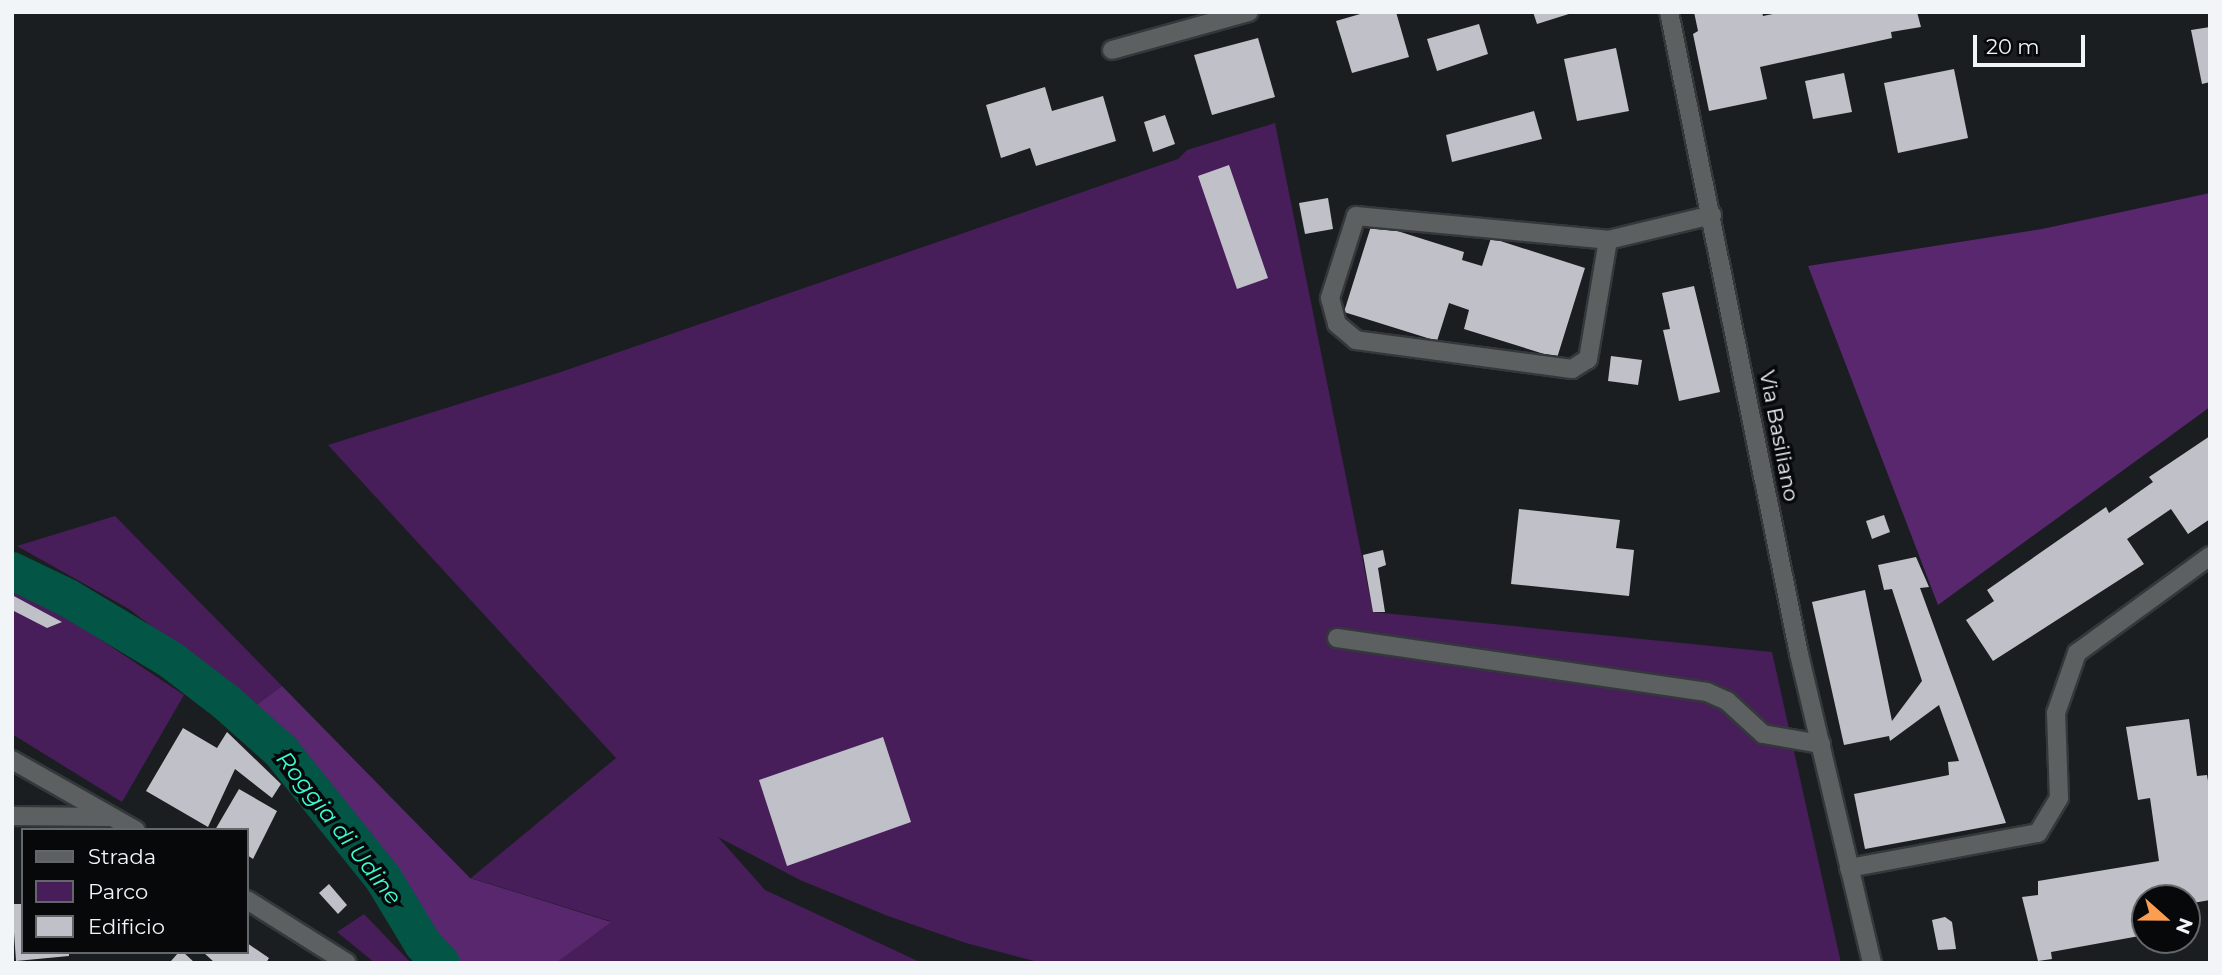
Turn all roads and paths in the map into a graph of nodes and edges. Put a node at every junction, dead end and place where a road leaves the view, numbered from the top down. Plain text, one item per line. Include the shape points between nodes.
1 (1250, 12) edge
2 (1669, 12) edge
3 (1112, 50) dead end
4 (1712, 215) junction
5 (1608, 240) junction
6 (2210, 556) edge
7 (1337, 638) dead end
8 (1821, 744) junction
9 (12, 760) edge
10 (12, 816) edge
11 (112, 817) junction
12 (131, 828) edge
13 (1849, 868) junction
14 (248, 901) edge
15 (346, 963) edge
16 (1872, 963) edge

1 - 3 street
2 - 4 street, Via Basiliano
4 - 5 street
4 - 8 street, Via Basiliano
5 - 5 street via 1356,216 1330,298 1337,324 1356,340 1572,369 1588,359
6 - 13 street via 2077,653 2056,713 2059,798 2038,833
7 - 8 street via 1707,692 1727,701 1763,734
8 - 13 street, Via Basiliano
9 - 11 street
10 - 11 street
11 - 12 street
13 - 16 street, Via Basiliano
14 - 15 street

